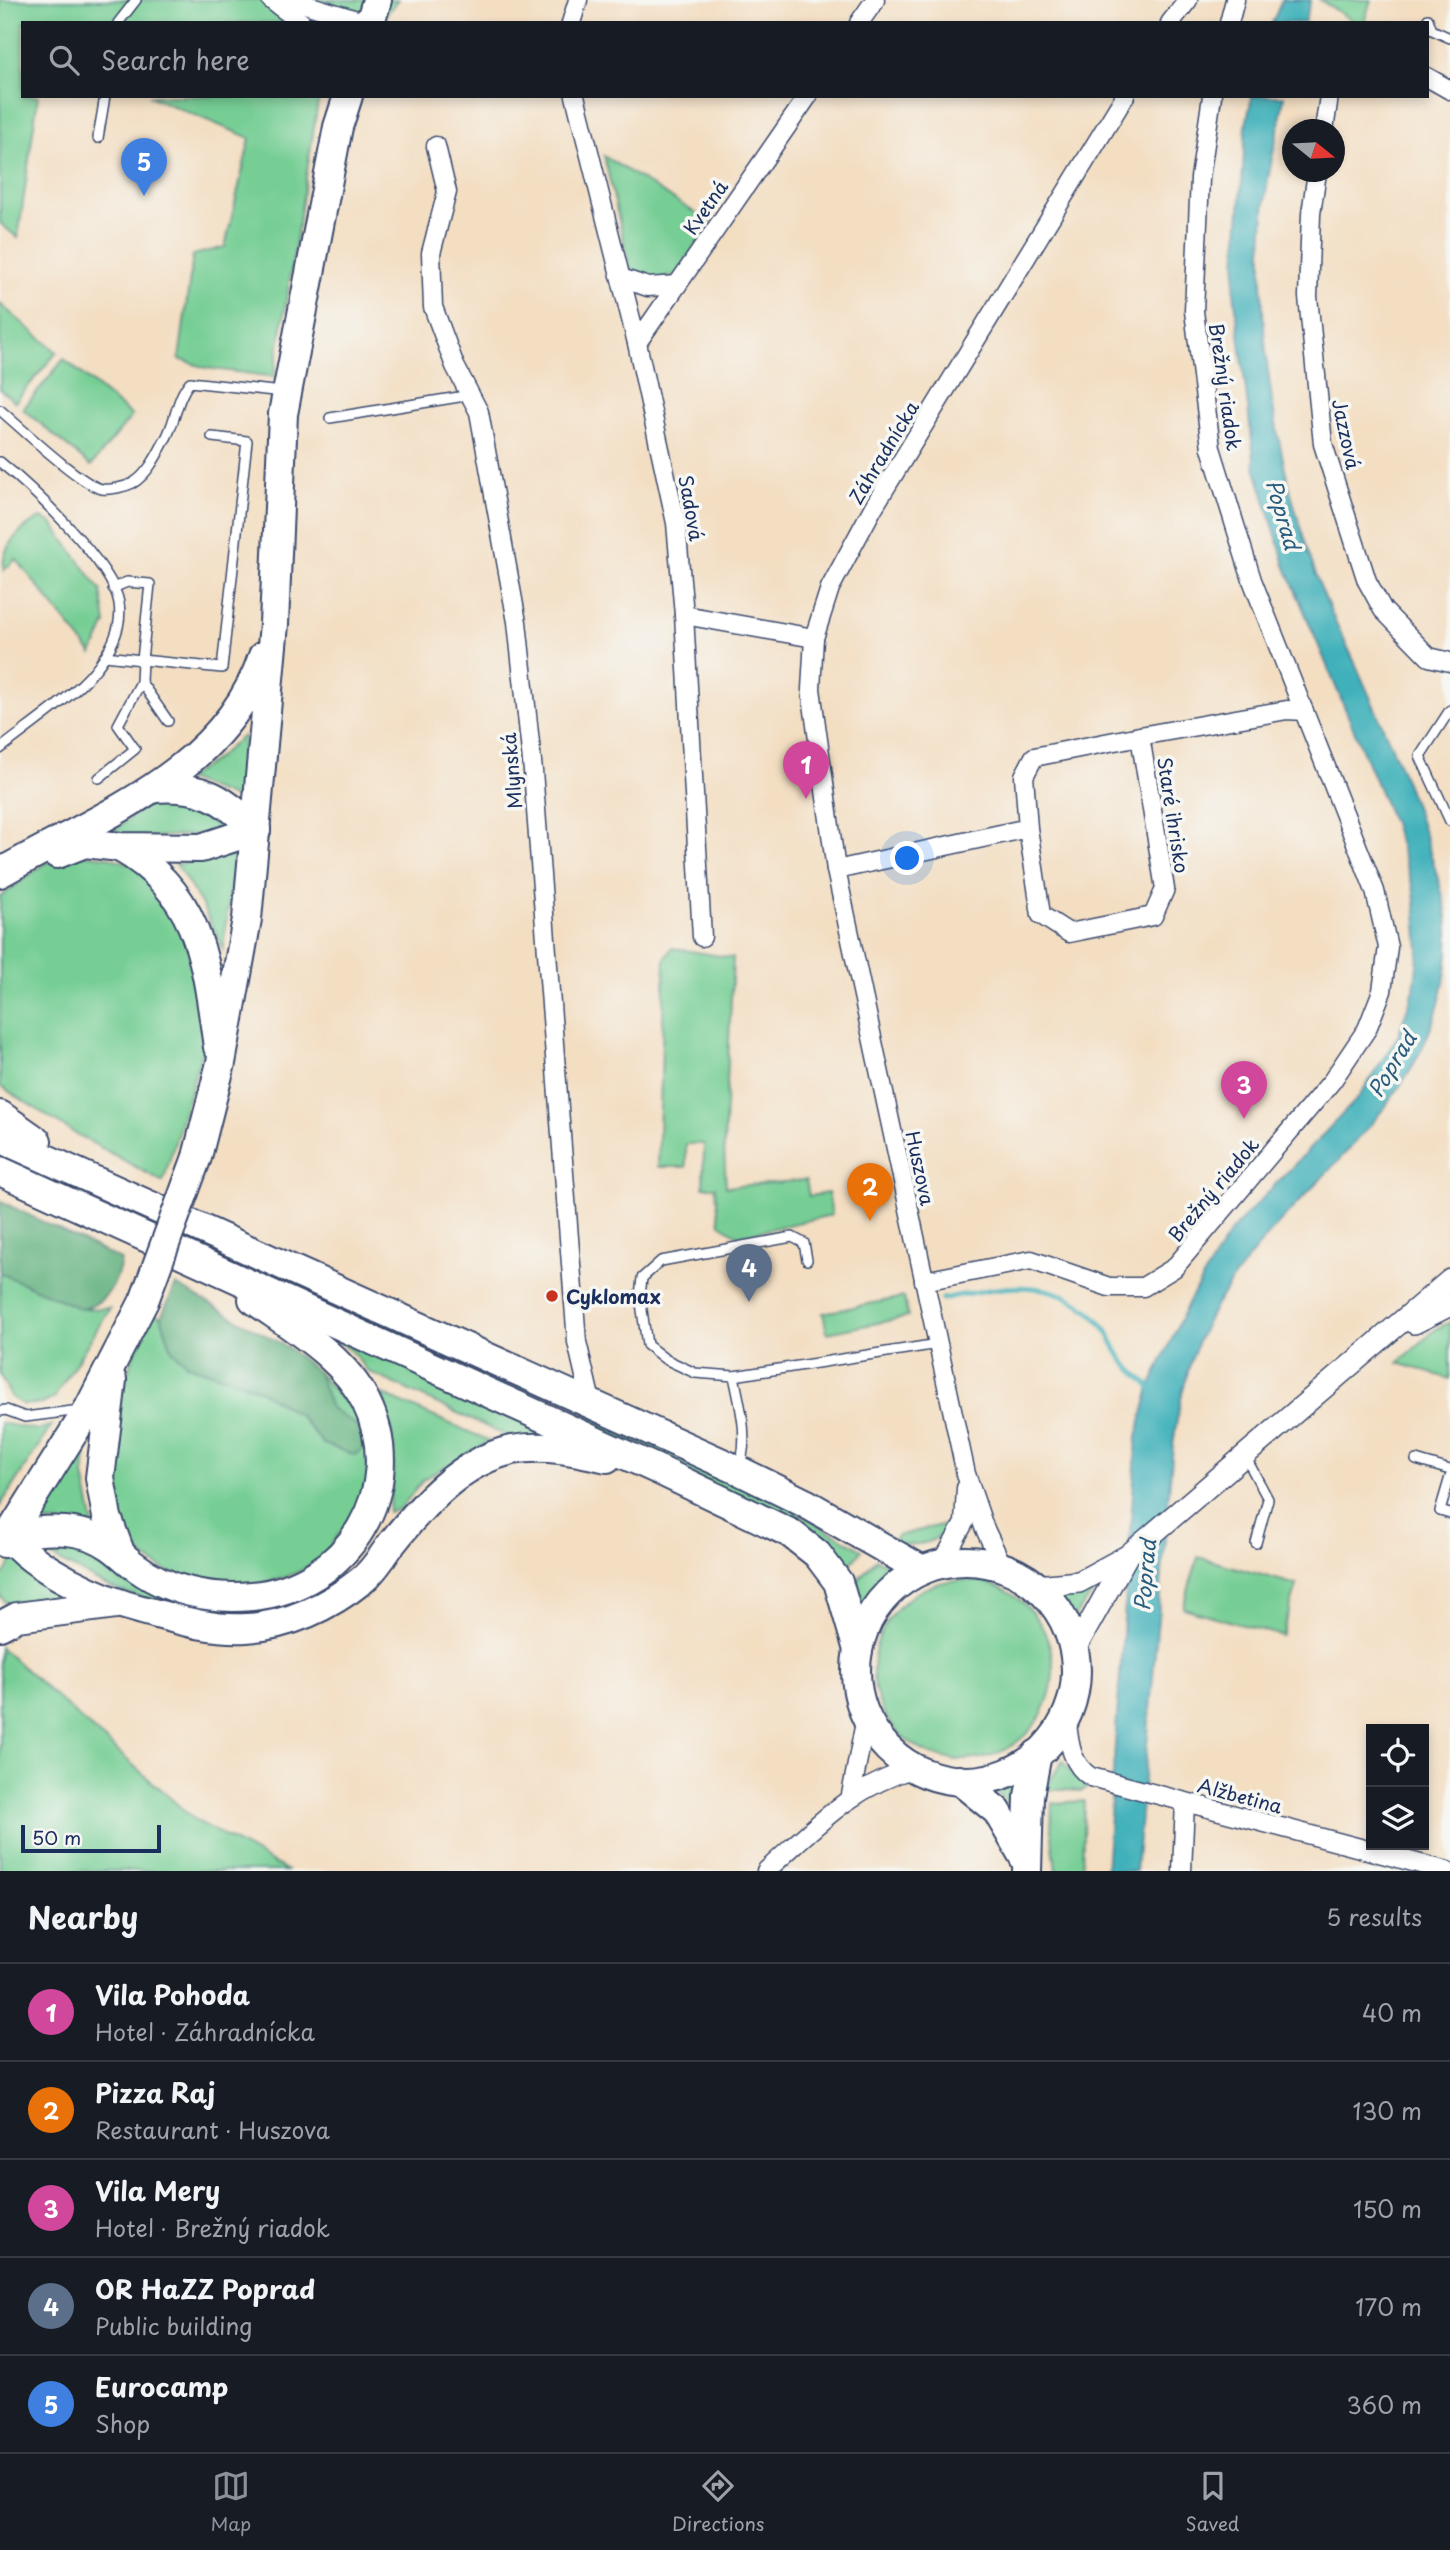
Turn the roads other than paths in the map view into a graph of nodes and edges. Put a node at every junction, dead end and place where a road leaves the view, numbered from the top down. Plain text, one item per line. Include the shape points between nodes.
1 (136, 0) edge
2 (271, 0) edge
3 (291, 0) edge
4 (377, 0) edge
5 (578, 0) edge
6 (875, 0) edge
7 (1188, 0) edge
8 (1224, 0) edge
9 (1235, 0) edge
10 (120, 21) edge
11 (299, 21) edge
12 (361, 21) edge
13 (369, 21) edge
14 (572, 21) edge
15 (860, 21) edge
16 (1172, 21) edge
17 (1230, 21) edge
18 (1429, 22) edge
19 (1450, 38) edge
20 (1429, 78) edge
21 (1450, 90) edge
22 (105, 98) edge
23 (335, 98) edge
24 (347, 98) edge
25 (576, 98) edge
26 (807, 98) edge
27 (1124, 98) edge
28 (1212, 98) edge
29 (1329, 98) edge
30 (1326, 119) edge
31 (338, 127) junction
32 (98, 138) dead end
33 (436, 146) dead end
34 (1316, 182) edge
35 (318, 224) junction
36 (621, 278) junction
37 (677, 285) junction
38 (637, 343) junction
39 (286, 393) junction
40 (471, 395) junction
41 (0, 410) edge
42 (330, 418) dead end
43 (212, 437) dead end
44 (0, 462) edge
45 (278, 526) junction
46 (113, 588) junction
47 (684, 615) junction
48 (274, 624) junction
49 (814, 638) junction
50 (105, 656) junction
51 (142, 660) junction
52 (1450, 662) edge
53 (141, 682) junction
54 (1450, 710) edge
55 (1304, 711) junction
56 (168, 722) dead end
57 (1140, 736) junction
58 (0, 749) edge
59 (99, 778) dead end
60 (156, 788) junction
61 (1450, 821) edge
62 (1028, 828) junction
63 (256, 830) junction
64 (120, 848) junction
65 (836, 870) junction
66 (0, 873) edge
67 (0, 885) edge
68 (702, 937) dead end
69 (221, 1063) junction
70 (0, 1115) edge
71 (0, 1138) edge
72 (0, 1171) edge
73 (94, 1180) junction
74 (807, 1260) dead end
75 (199, 1261) junction
76 (1450, 1280) edge
77 (924, 1281) junction
78 (1450, 1305) edge
79 (1390, 1335) junction
80 (938, 1344) junction
81 (115, 1359) junction
82 (734, 1376) junction
83 (592, 1406) junction
84 (89, 1408) junction
85 (0, 1411) edge
86 (1245, 1456) junction
87 (1416, 1460) dead end
88 (738, 1470) junction
89 (1450, 1470) edge
90 (663, 1472) junction
91 (966, 1474) junction
92 (1450, 1477) edge
93 (1450, 1514) edge
94 (3, 1541) edge
95 (1256, 1543) dead end
96 (120, 1552) junction
97 (1127, 1556) junction
98 (932, 1567) junction
99 (1003, 1567) junction
100 (1036, 1586) junction
101 (116, 1604) junction
102 (6, 1618) edge
103 (858, 1650) junction
104 (1074, 1651) junction
105 (1066, 1715) junction
106 (866, 1717) junction
107 (1037, 1754) junction
108 (915, 1768) junction
109 (960, 1780) junction
110 (851, 1795) junction
111 (1185, 1802) junction
112 (1026, 1866) edge
113 (766, 1871) edge
114 (1182, 1871) edge
115 (1447, 1871) edge

1 - 10 lane
2 - 11 street
3 - 12 street
4 - 13 main road
5 - 14 street
6 - 15 street
7 - 16 street
8 - 17 street
9 - 17 street
18 - 19 lane via 1432,30
20 - 21 street
22 - 32 lane
23 - 31 street
24 - 31 main road
25 - 36 street, Sadová
26 - 37 street, Kvetná
27 - 49 street, Záhradnícka via 873,508 830,588
28 - 55 street, Brežný riadok via 1200,178 1194,311 1211,448 1252,580
29 - 30 street
31 - 35 main road
33 - 40 street, Mlynská via 447,192 430,253 433,307
34 - 52 street, Jazzová via 1308,297 1323,444 1367,582 1383,610 1429,657
35 - 39 main road
35 - 45 main road via 300,416
36 - 37 street via 648,287
36 - 38 street, Sadová
37 - 38 street, Kvetná
38 - 47 street, Sadová via 676,523
39 - 41 lane via 190,382 152,463 134,482 119,488 100,489 81,477
39 - 45 main road
40 - 42 lane
40 - 83 street, Mlynská via 480,412 517,622 533,771 577,1342
43 - 51 lane via 247,441 222,668
44 - 46 lane via 44,500
45 - 48 main road
46 - 50 lane via 119,603 115,638
46 - 51 lane via 127,582 150,584
47 - 49 street
47 - 68 street, Sadová
48 - 60 main road via 258,671 237,710 214,739
48 - 63 main road
49 - 65 street, Záhradnícka via 811,689
50 - 51 lane
50 - 58 lane via 92,674
51 - 53 lane
53 - 56 lane
53 - 59 lane via 118,726 135,749
54 - 61 lane via 1420,756
55 - 57 street via 1287,710
55 - 77 street, Brežný riadok via 1375,891 1388,947 1382,991 1360,1039 1332,1081 1174,1268 1143,1287 1109,1287 1031,1260
57 - 62 street, Staré ihrisko via 1034,757 1024,776
57 - 62 street, Staré ihrisko via 1165,889 1153,916 1069,933 1041,915
60 - 63 main road via 212,794
60 - 66 main road
62 - 65 street
63 - 64 main road via 201,848
63 - 69 main road via 242,955
64 - 67 main road via 85,844 23,868
64 - 69 main road via 157,873 194,926 205,957
65 - 77 street, Huszova
69 - 81 main road, bridge via 197,1157 144,1301
70 - 73 main road
71 - 73 main road
72 - 75 main road
73 - 83 main road
74 - 82 lane via 804,1243 792,1237 661,1261 642,1278 647,1345 695,1373
75 - 90 main road
75 - 96 main road via 323,1350 355,1385 376,1430 380,1467 375,1497 361,1533 334,1564 295,1584 256,1596 213,1597 172,1587
76 - 79 street
77 - 80 street, Huszova
78 - 79 street
79 - 86 street
80 - 82 lane
80 - 91 street, Huszova
81 - 84 main road
81 - 96 main road via 100,1478
82 - 88 lane via 744,1424
83 - 88 main road
84 - 85 lane via 25,1417
84 - 94 main road
86 - 95 lane via 1268,1499
86 - 97 street
87 - 89 lane
88 - 98 main road
90 - 101 main road via 581,1452 544,1447 510,1451 447,1483 414,1515 364,1579 321,1608 246,1628 200,1626
90 - 103 main road via 790,1533 817,1554 838,1582
91 - 98 street, Huszova via 964,1523
91 - 99 street, Huszova
92 - 93 lane via 1440,1511
94 - 96 main road via 31,1531 65,1531 93,1537
94 - 101 main road
97 - 100 street via 1079,1582
97 - 104 street
98 - 99 main road via 962,1561
98 - 103 main road via 892,1589 865,1627
99 - 100 main road
100 - 104 main road via 1060,1615
101 - 102 main road
103 - 106 main road via 857,1684
104 - 105 main road via 1074,1684
105 - 107 main road
105 - 111 street, Alžbetina via 1070,1750 1080,1770
106 - 108 main road via 887,1746
106 - 110 street
107 - 109 main road via 999,1775
107 - 112 main road via 1029,1796
108 - 109 main road
108 - 110 street via 887,1776
109 - 112 main road via 997,1811
110 - 113 street
111 - 114 street
111 - 115 street, Alžbetina

